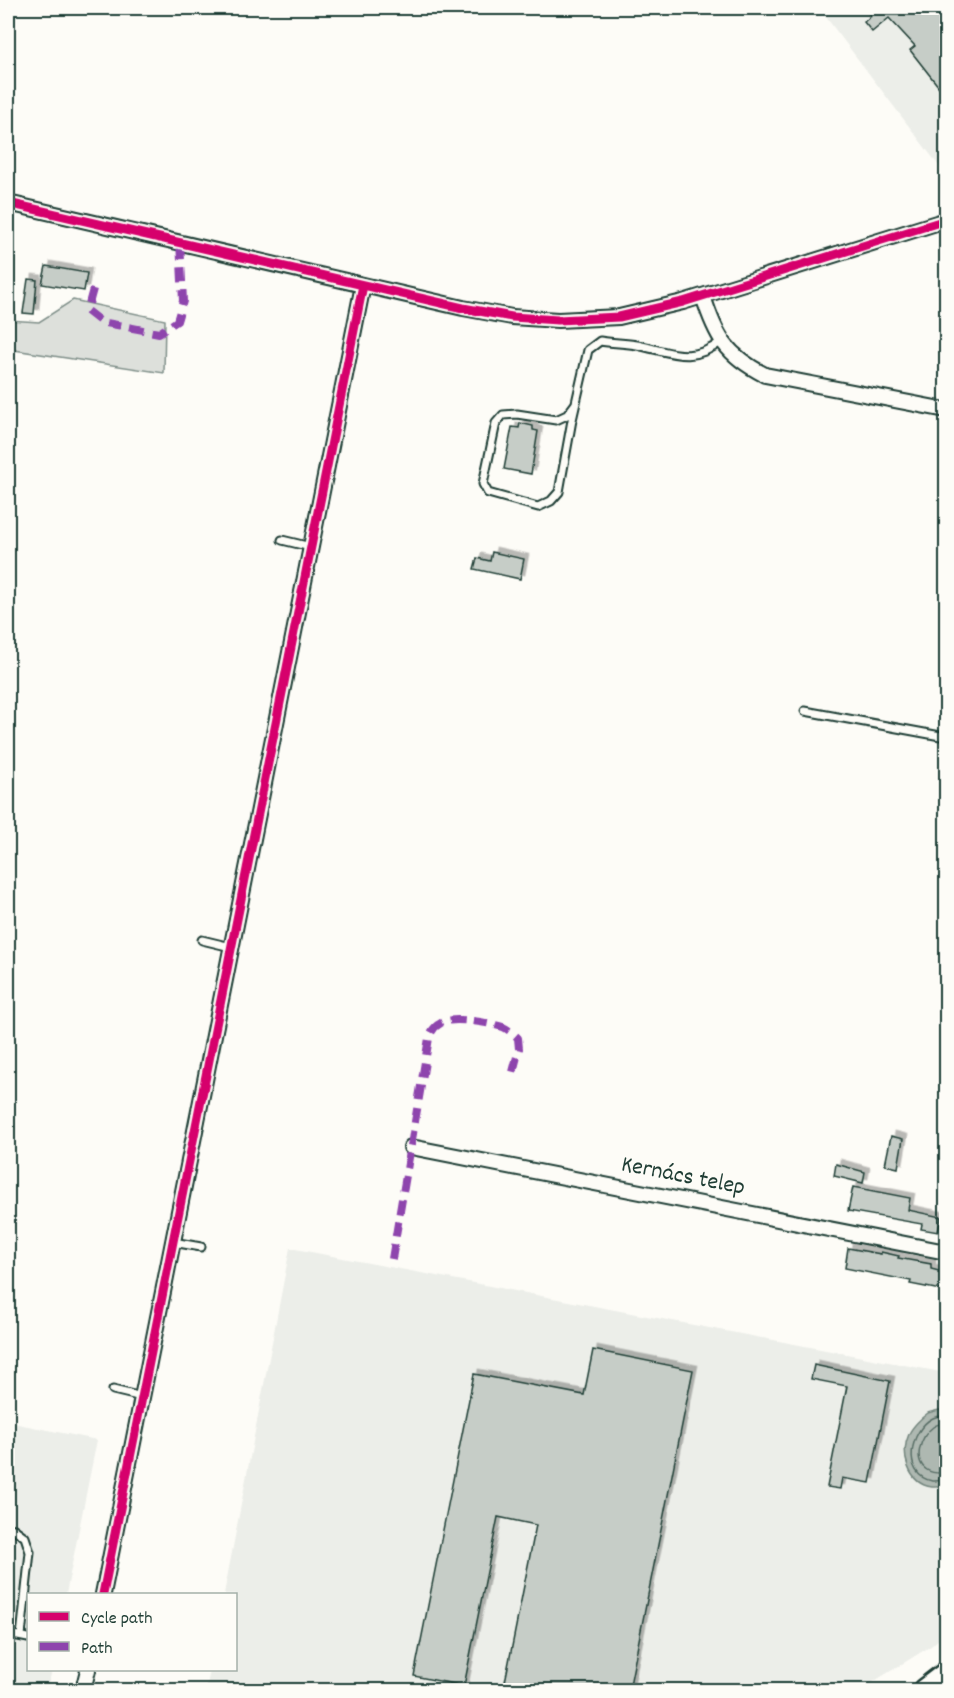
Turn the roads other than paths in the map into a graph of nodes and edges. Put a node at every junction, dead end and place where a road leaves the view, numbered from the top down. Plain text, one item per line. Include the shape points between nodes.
1 (8, 203) edge
2 (946, 220) edge
3 (363, 285) junction
4 (703, 296) junction
5 (722, 341) junction
6 (576, 404) junction
7 (946, 410) edge
8 (282, 540) dead end
9 (311, 547) junction
10 (805, 711) dead end
11 (946, 737) edge
12 (202, 940) dead end
13 (231, 947) junction
14 (411, 1147) dead end
15 (173, 1242) junction
16 (201, 1247) dead end
17 (946, 1252) edge
18 (113, 1390) dead end
19 (142, 1397) junction
20 (8, 1528) edge
21 (28, 1593) edge
22 (103, 1593) edge
23 (27, 1603) edge
24 (8, 1634) edge
25 (25, 1637) edge
26 (88, 1671) edge
27 (946, 1674) edge
28 (83, 1690) edge
29 (925, 1690) edge

1 - 3 street
2 - 4 street
3 - 4 street via 464,308 558,320 619,317
3 - 9 street
4 - 5 street
5 - 6 lane via 693,355 600,341 588,350
5 - 7 street via 749,367 765,375
6 - 6 lane via 559,492 551,501 538,507 488,494 483,484 496,423 503,415 556,420
8 - 9 lane
9 - 13 street
10 - 11 lane
12 - 13 lane
13 - 15 street
14 - 17 street, Kernács telep
15 - 16 lane
15 - 19 street
18 - 19 lane
19 - 22 street
20 - 21 lane via 25,1537 30,1552
23 - 25 lane
24 - 25 lane
26 - 28 street
27 - 29 main road

